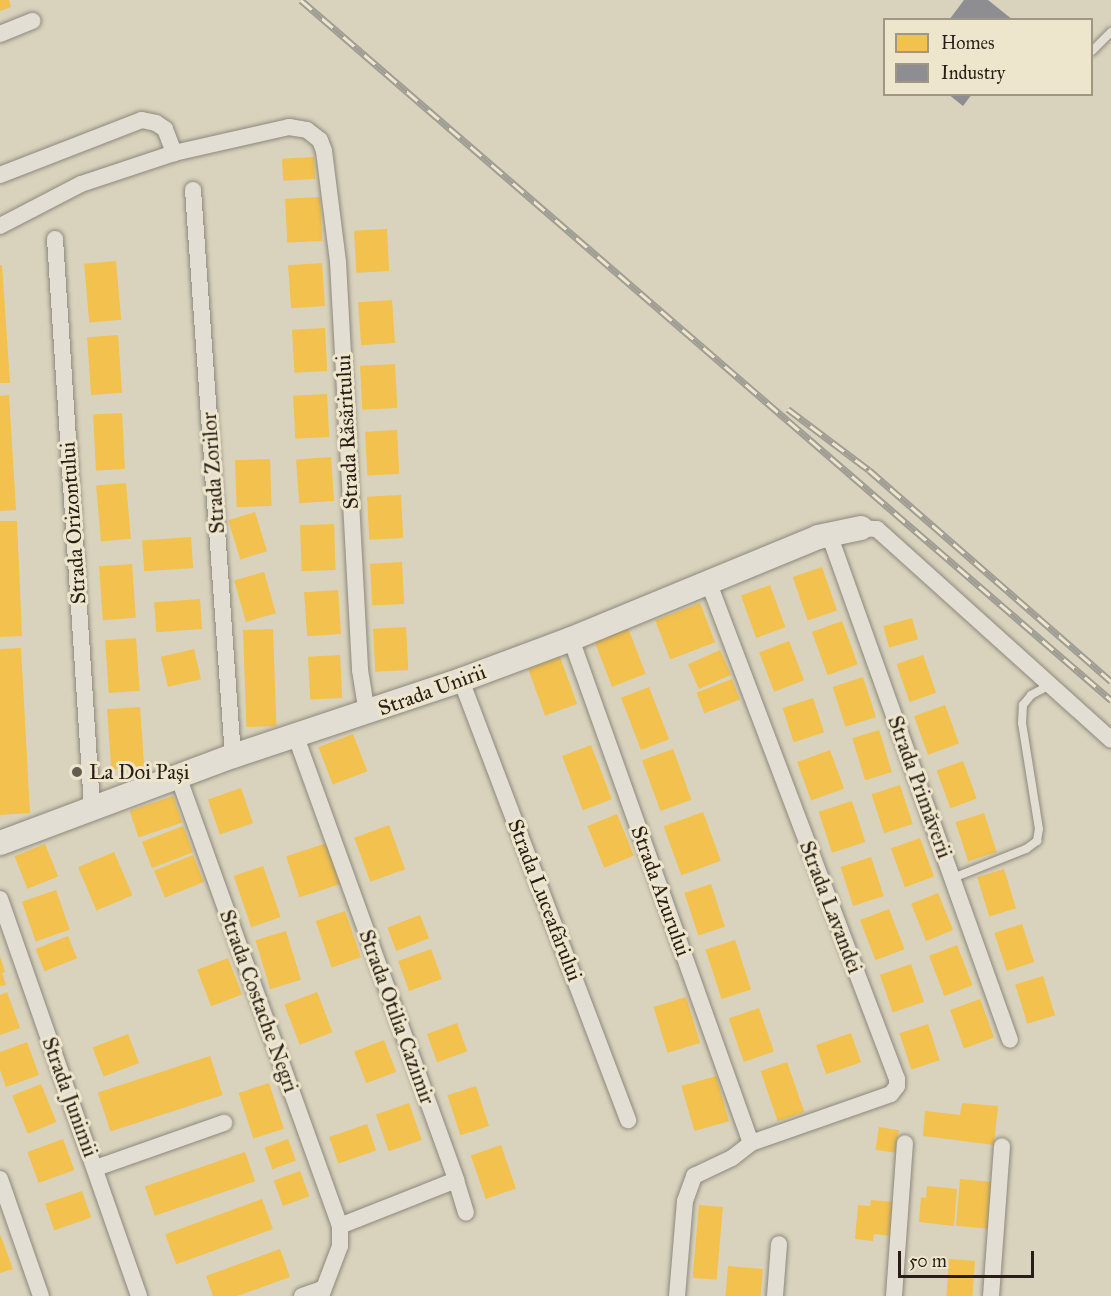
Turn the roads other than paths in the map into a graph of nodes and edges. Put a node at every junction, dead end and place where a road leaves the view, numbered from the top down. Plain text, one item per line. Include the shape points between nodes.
1 (33, 21) dead end
2 (1111, 32) edge
3 (0, 34) edge
4 (1093, 50) edge
5 (174, 153) junction
6 (0, 175) edge
7 (193, 190) dead end
8 (0, 226) edge
9 (56, 239) dead end
10 (861, 528) joint
11 (829, 534) junction
12 (708, 582) junction
13 (571, 639) junction
14 (461, 680) junction
15 (1050, 685) junction
16 (367, 713) junction
17 (296, 737) junction
18 (1111, 740) edge
19 (233, 756) junction
20 (178, 776) junction
21 (92, 806) junction
22 (0, 843) edge
23 (953, 878) junction
24 (0, 899) edge
25 (1010, 1040) dead end
26 (628, 1120) dead end
27 (224, 1123) dead end
28 (751, 1143) junction
29 (905, 1143) dead end
30 (1002, 1146) dead end
31 (96, 1168) junction
32 (0, 1179) edge
33 (456, 1180) junction
34 (466, 1212) dead end
35 (340, 1226) junction
36 (779, 1244) dead end
37 (321, 1292) edge
38 (41, 1296) edge
39 (139, 1296) edge
40 (302, 1296) edge
41 (677, 1296) edge
42 (775, 1296) edge
43 (894, 1296) edge
44 (991, 1296) edge

1 - 3 street
2 - 4 lane
5 - 6 street via 165,129 142,120
5 - 8 street via 81,184
5 - 16 street, Strada Răsăritului via 289,127 307,130 320,140 324,151 338,262 360,670
7 - 19 street, Strada Zorilor
9 - 21 street, Strada Orizontului
10 - 11 street, Strada Unirii
10 - 15 street via 877,529
11 - 12 street, Strada Unirii
11 - 23 street, Strada Primăverii
12 - 13 street, Strada Unirii
12 - 28 street, Strada Lavandei via 897,1079 891,1094
13 - 14 street, Strada Unirii
13 - 28 street, Strada Azurului
14 - 16 street, Strada Unirii
14 - 26 street, Strada Luceafǎrului
15 - 18 street
15 - 23 lane via 1031,695 1023,705 1022,723 1040,829 1037,841
16 - 17 street, Strada Unirii
17 - 19 street, Strada Unirii
17 - 33 street, Strada Otilia Cazimir
19 - 20 street, Strada Unirii
20 - 21 street, Strada Unirii
20 - 35 street, Strada Costache Negri
21 - 22 street, Strada Unirii
23 - 25 street, Strada Primăverii
24 - 31 street, Strada Junimii
27 - 31 street
28 - 41 street, Strada Lavandei via 732,1158 694,1176 685,1201
29 - 43 street
30 - 44 street
31 - 39 street, Strada Junimii
32 - 38 street
33 - 34 street, Strada Otilia Cazimir
33 - 35 street
35 - 37 street via 340,1246
36 - 42 street
37 - 40 street

